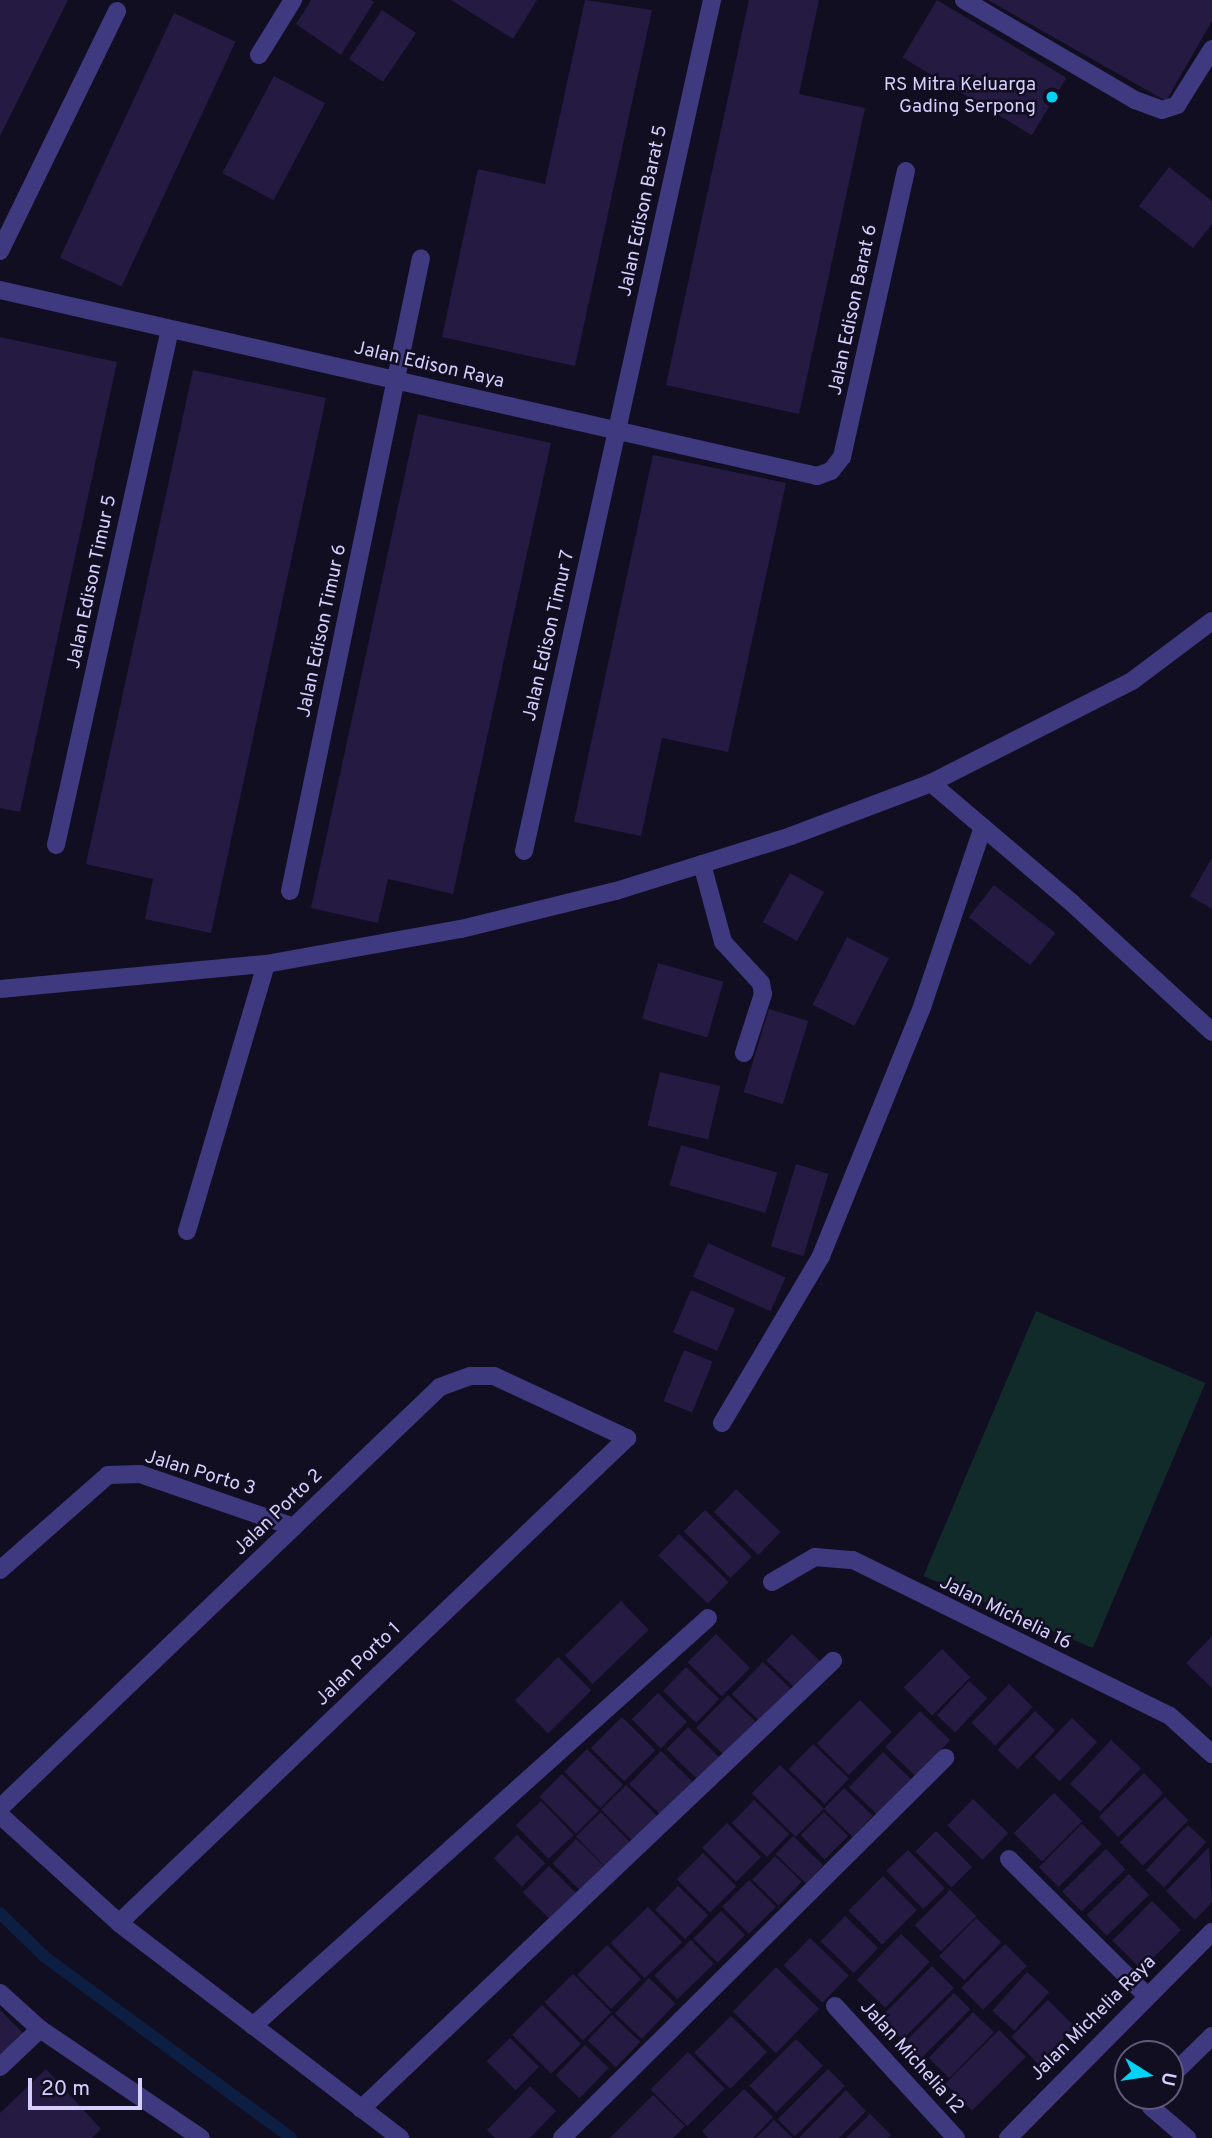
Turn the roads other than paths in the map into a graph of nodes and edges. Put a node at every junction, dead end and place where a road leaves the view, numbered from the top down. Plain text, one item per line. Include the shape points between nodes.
1 (293, 0) edge
2 (712, 0) edge
3 (964, 0) edge
4 (117, 11) dead end
5 (1212, 49) edge
6 (260, 55) dead end
7 (906, 171) dead end
8 (0, 251) edge
9 (421, 258) dead end
10 (0, 290) edge
11 (170, 329) junction
12 (397, 380) junction
13 (617, 431) junction
14 (842, 457) joint
15 (1212, 621) edge
16 (931, 783) junction
17 (984, 827) junction
18 (56, 845) dead end
19 (524, 851) dead end
20 (702, 864) junction
21 (290, 891) dead end
22 (266, 964) junction
23 (0, 989) edge
24 (1212, 1032) edge
25 (744, 1053) dead end
26 (187, 1231) dead end
27 (722, 1423) dead end
28 (627, 1438) joint
29 (294, 1527) junction
30 (0, 1570) edge
31 (772, 1582) dead end
32 (708, 1618) dead end
33 (833, 1661) dead end
34 (1212, 1754) edge
35 (945, 1758) dead end
36 (0, 1808) edge
37 (0, 1815) edge
38 (1009, 1859) dead end
39 (120, 1923) junction
40 (1212, 1931) edge
41 (0, 1993) edge
42 (1146, 1995) junction
43 (835, 2006) dead end
44 (253, 2026) junction
45 (40, 2029) junction
46 (1212, 2036) edge
47 (1184, 2063) edge
48 (0, 2067) edge
49 (361, 2109) junction
50 (1154, 2110) edge
51 (199, 2137) edge
52 (400, 2138) edge
53 (562, 2138) edge
54 (956, 2138) edge
55 (1008, 2138) edge
56 (1187, 2138) edge

1 - 6 street
2 - 13 street, Jalan Edison Barat 5
3 - 5 street via 1135,100 1162,110 1177,105
4 - 8 street
7 - 14 street, Jalan Edison Barat 6
9 - 12 street, Jalan Edison Timur 6
10 - 11 street, Jalan Edison Raya
11 - 12 street, Jalan Edison Raya
11 - 18 street, Jalan Edison Timur 5
12 - 13 street, Jalan Edison Raya
12 - 21 street, Jalan Edison Timur 6
13 - 14 street, Jalan Edison Raya via 817,476 831,471
13 - 19 street, Jalan Edison Timur 7
15 - 16 street via 1132,681
16 - 17 street
16 - 20 street
17 - 24 street
17 - 27 street via 922,1007 821,1256
20 - 22 street via 461,929
20 - 25 street via 723,943 761,984 763,994
22 - 23 street
22 - 26 street
28 - 29 street, Jalan Porto 2 via 494,1377 470,1376 440,1387
28 - 39 street, Jalan Porto 1
29 - 30 street, Jalan Porto 3 via 139,1474 108,1475
29 - 36 street, Jalan Porto 2
31 - 34 street, Jalan Michelia 16 via 815,1557 853,1560 1170,1716
32 - 44 street
33 - 49 street
35 - 53 street
37 - 39 street
38 - 42 street
39 - 44 street
40 - 42 street, Jalan Michelia Raya
41 - 45 street
42 - 55 street, Jalan Michelia Raya
43 - 54 street, Jalan Michelia 12
44 - 49 street
45 - 48 street
45 - 51 street
46 - 47 street
49 - 52 street
50 - 56 street

